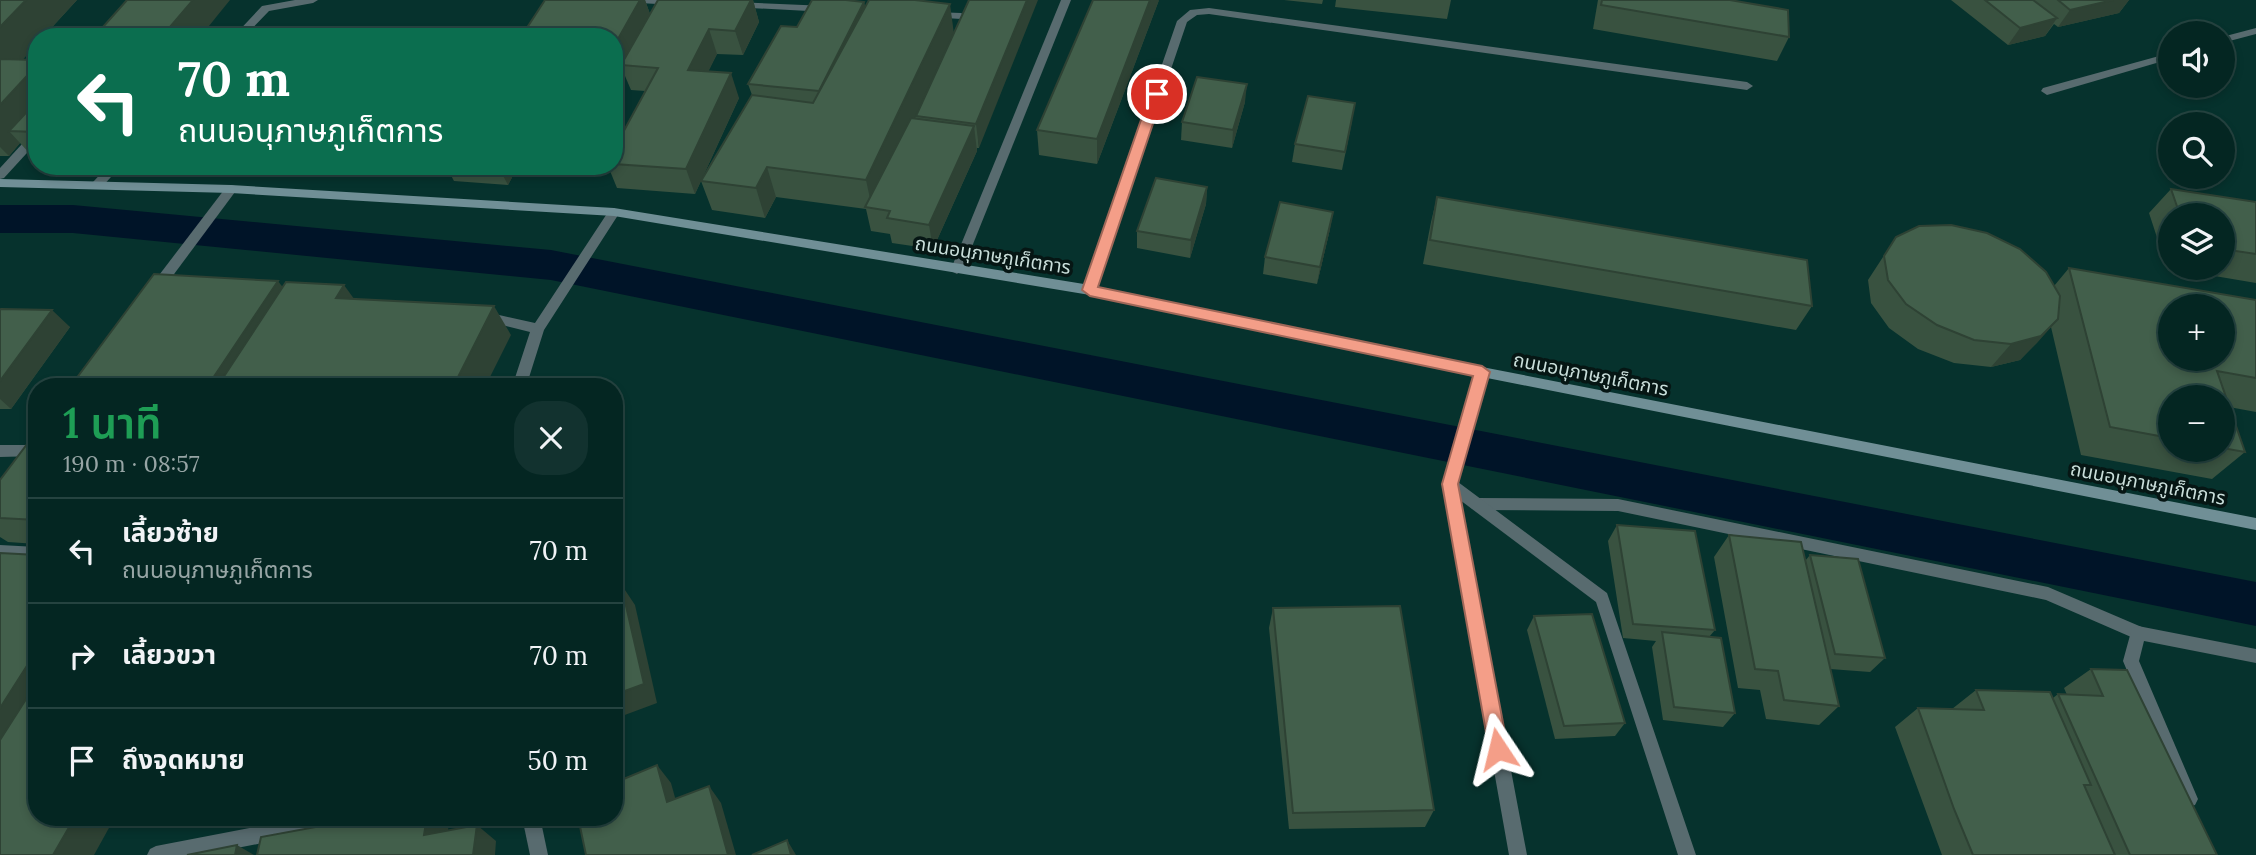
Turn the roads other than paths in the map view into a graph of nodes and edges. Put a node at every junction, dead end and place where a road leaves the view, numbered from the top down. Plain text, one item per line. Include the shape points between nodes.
1 (313, 0) edge
2 (639, 0) edge
3 (1066, 0) edge
4 (693, 3) edge
5 (720, 4) edge
6 (841, 10) edge
7 (921, 14) edge
8 (961, 16) edge
9 (247, 28) edge
10 (2256, 31) edge
11 (2235, 37) edge
12 (2158, 59) edge
13 (1747, 86) dead end
14 (2047, 91) dead end
15 (28, 145) edge
16 (0, 175) edge
17 (106, 175) edge
18 (0, 183) edge
19 (97, 185) junction
20 (231, 189) junction
21 (614, 212) junction
22 (957, 269) junction
23 (1090, 290) junction
24 (156, 294) edge
25 (473, 314) edge
26 (538, 329) junction
27 (1482, 372) junction
28 (522, 378) edge
29 (0, 451) edge
30 (28, 454) edge
31 (1450, 484) junction
32 (1476, 504) junction
33 (2256, 524) edge
34 (0, 551) edge
35 (28, 553) edge
36 (2138, 633) junction
37 (2256, 656) edge
38 (2197, 818) edge
39 (305, 826) edge
40 (533, 826) edge
41 (156, 855) edge
42 (539, 855) edge
43 (1518, 855) edge
44 (1687, 855) edge

1 - 9 street via 266,8
2 - 4 street
3 - 22 street
5 - 6 street
7 - 8 street
10 - 11 street
12 - 14 street
13 - 23 street via 1194,12 1182,21
15 - 16 street
17 - 19 street
18 - 19 street, ถนนอนุภาษภูเก็ตการ
19 - 20 street, ถนนอนุภาษภูเก็ตการ
20 - 21 street, ถนนอนุภาษภูเก็ตการ
20 - 24 street
21 - 22 street, ถนนอนุภาษภูเก็ตการ
21 - 26 street
22 - 23 street, ถนนอนุภาษภูเก็ตการ
23 - 27 street, ถนนอนุภาษภูเก็ตการ
25 - 26 street
26 - 28 street
27 - 31 street
27 - 33 street, ถนนอนุภาษภูเก็ตการ
29 - 30 street
31 - 32 street
31 - 43 street
32 - 36 street via 1618,505 2048,594
32 - 44 street via 1602,598
34 - 35 street
36 - 37 street
36 - 38 street via 2131,661
39 - 41 street
40 - 42 street

